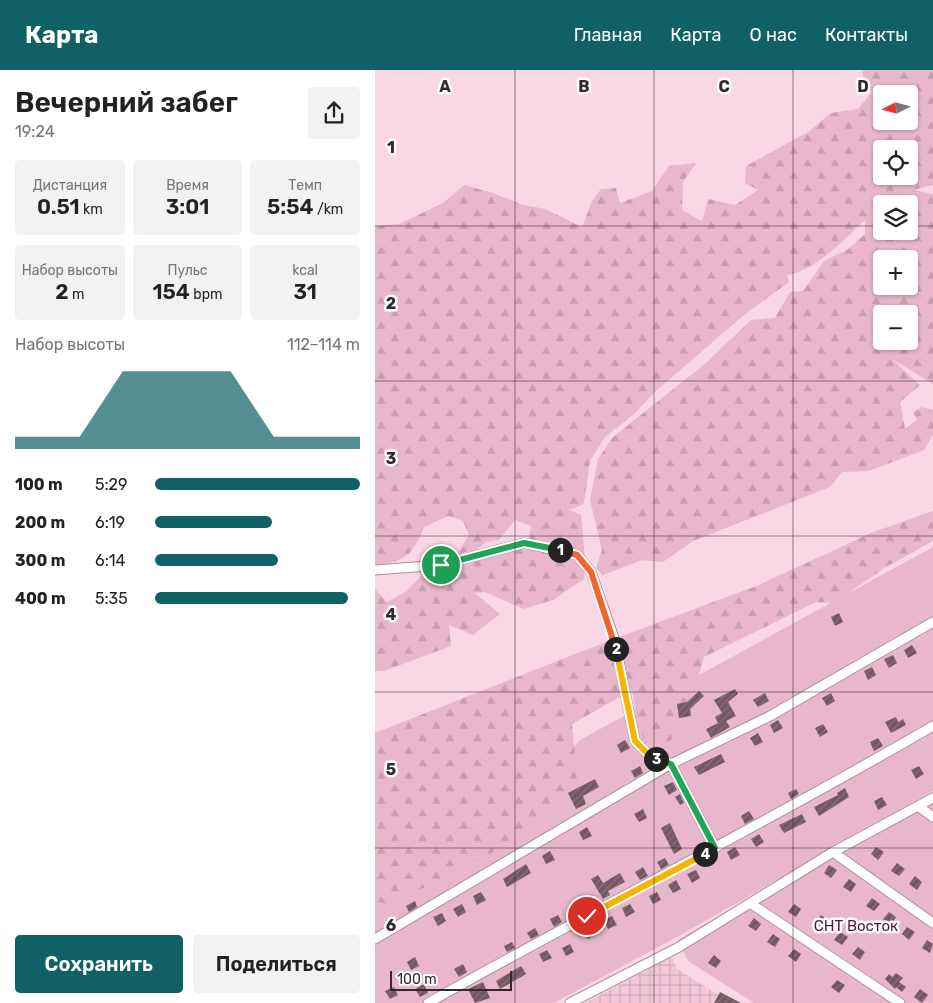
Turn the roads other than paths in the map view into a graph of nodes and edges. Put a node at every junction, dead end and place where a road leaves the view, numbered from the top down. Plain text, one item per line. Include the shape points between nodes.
1 (375, 570) edge
2 (933, 622) edge
3 (933, 726) edge
4 (671, 764) junction
5 (933, 798) edge
6 (918, 806) junction
7 (933, 817) edge
8 (715, 848) junction
9 (833, 852) junction
10 (750, 903) junction
11 (933, 923) edge
12 (375, 939) edge
13 (428, 1003) edge
14 (570, 1003) edge
15 (900, 1003) edge

1 - 4 lane via 441,565 524,543 577,555 591,572 614,638 635,741 651,757
2 - 4 lane via 770,716
3 - 8 lane
4 - 8 lane
4 - 12 lane
5 - 6 lane
6 - 7 lane
6 - 9 lane
8 - 13 lane
9 - 10 lane
9 - 11 lane
10 - 14 lane via 679,946
10 - 15 lane

